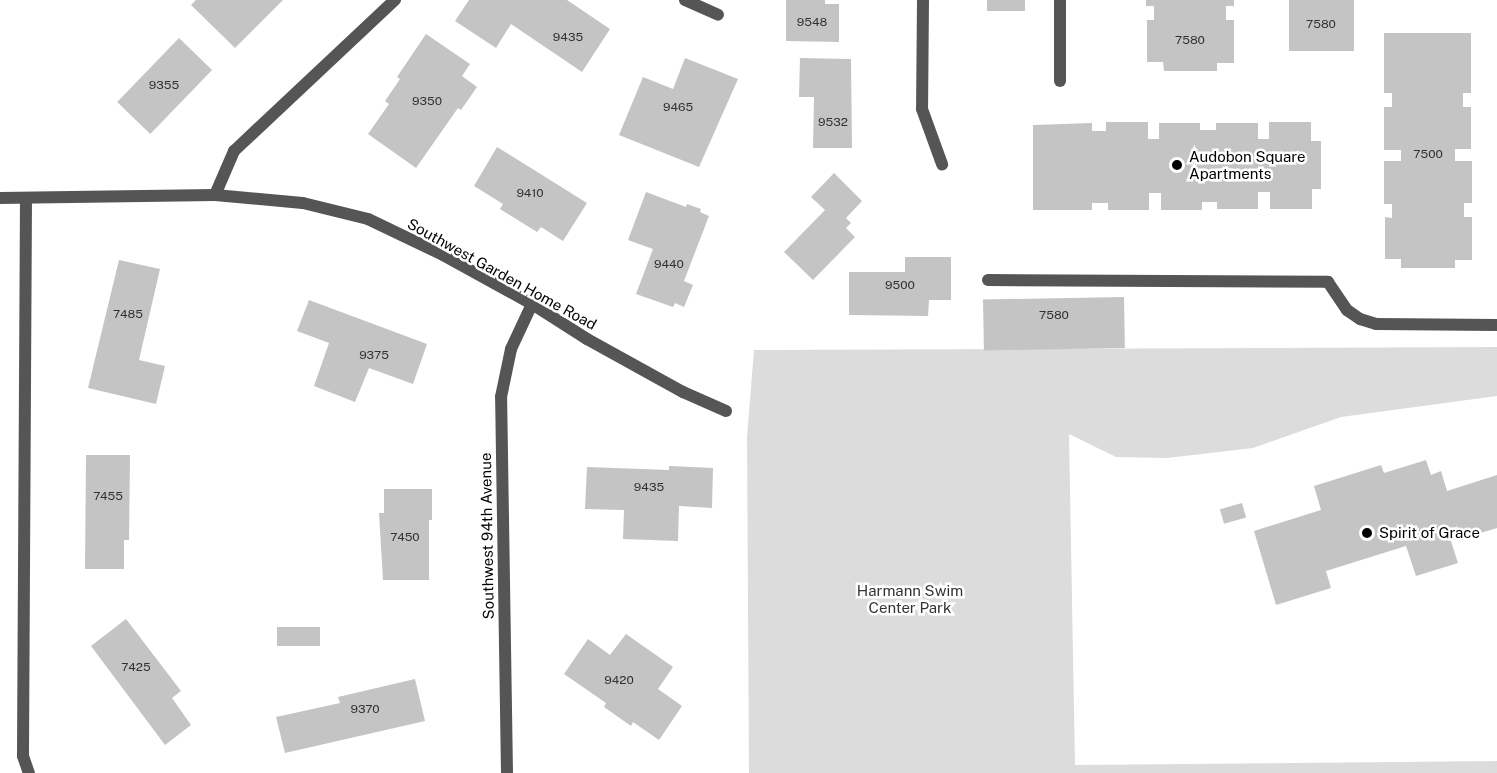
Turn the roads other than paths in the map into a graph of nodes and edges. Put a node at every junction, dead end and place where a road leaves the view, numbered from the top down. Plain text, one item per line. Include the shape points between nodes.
1 (395, 0) edge
2 (685, 0) edge
3 (923, 0) edge
4 (1060, 0) edge
5 (718, 15) dead end
6 (1060, 81) dead end
7 (942, 164) dead end
8 (215, 195) junction
9 (0, 198) edge
10 (26, 198) junction
11 (988, 280) dead end
12 (532, 304) junction
13 (1497, 325) edge
14 (726, 411) dead end
15 (29, 773) edge
16 (507, 773) edge

1 - 8 street via 234,151
2 - 5 street
3 - 7 street via 922,109
4 - 6 street
8 - 10 street, Southwest Garden Home Road
8 - 12 street, Southwest Garden Home Road via 303,203 368,219 433,249
9 - 10 street, Southwest Garden Home Road
10 - 15 street via 23,756
11 - 13 street via 1328,282 1347,310 1376,324
12 - 14 street, Southwest Garden Home Road via 683,392
12 - 16 street, Southwest 94th Avenue via 511,349 501,397

